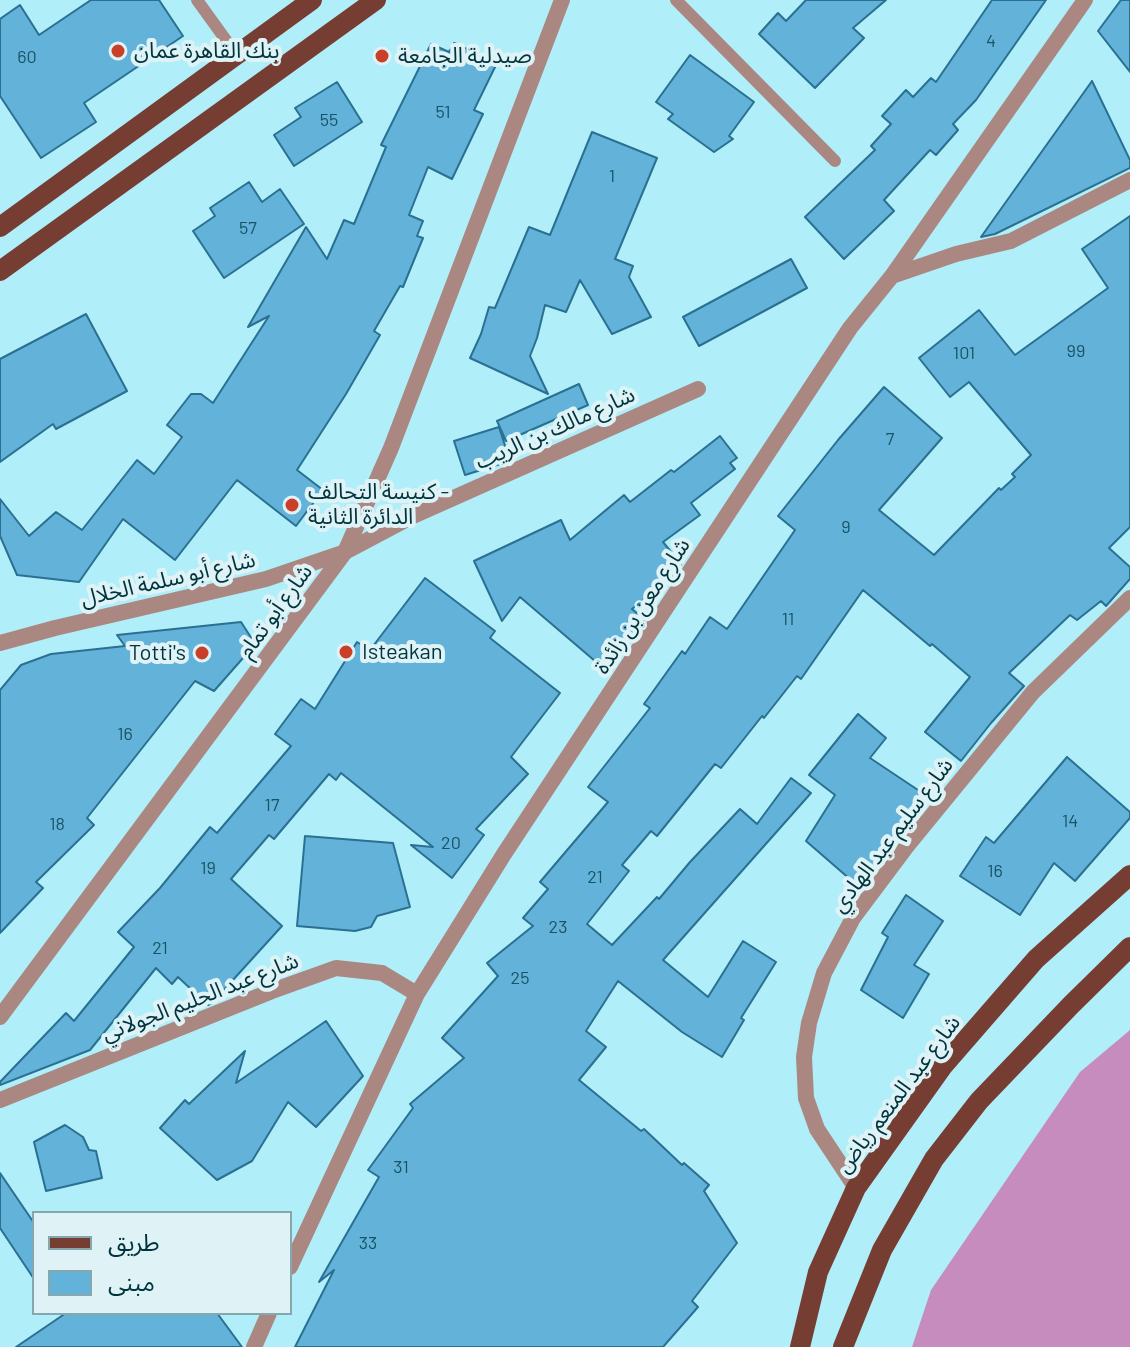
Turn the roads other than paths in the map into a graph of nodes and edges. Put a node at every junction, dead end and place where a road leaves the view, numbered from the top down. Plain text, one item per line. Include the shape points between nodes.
1 (197, 0) edge
2 (312, 0) edge
3 (376, 0) edge
4 (562, 0) edge
5 (676, 0) edge
6 (1085, 0) edge
7 (236, 54) junction
8 (835, 161) dead end
9 (1130, 180) edge
10 (0, 227) edge
11 (0, 271) edge
12 (892, 276) junction
13 (698, 389) dead end
14 (345, 552) junction
15 (1130, 598) edge
16 (0, 643) edge
17 (1130, 875) edge
18 (1130, 947) edge
19 (417, 994) junction
20 (0, 1017) edge
21 (0, 1100) edge
22 (856, 1188) junction
23 (292, 1263) edge
24 (268, 1315) edge
25 (254, 1347) edge
26 (800, 1347) edge
27 (843, 1347) edge

1 - 7 lane
2 - 7 main road
3 - 11 main road
4 - 14 street, شارع أبو تمام via 391,448
5 - 8 lane
6 - 12 street, شارع معن بن زائدة
7 - 10 main road
9 - 12 street via 1011,241
12 - 19 street, شارع معن بن زائدة via 842,341
13 - 14 street, شارع مالك بن الريب via 413,516
14 - 16 street, شارع أبو سلمة الخلال via 266,579
14 - 20 street, شارع أبو تمام
15 - 22 street, شارع سليم عبد الهادي via 1033,692 965,774 853,918 824,973 804,1057 806,1098 817,1129
17 - 22 main road, شارع عبد المنعم رياض via 1025,971 943,1066
18 - 27 main road via 979,1101 934,1159 882,1250
19 - 21 street, شارع عبد الحليم الجولاني via 382,973 336,968
19 - 23 street, شارع معن بن زائدة
22 - 26 main road, شارع عبد المنعم رياض via 818,1272
24 - 25 street

